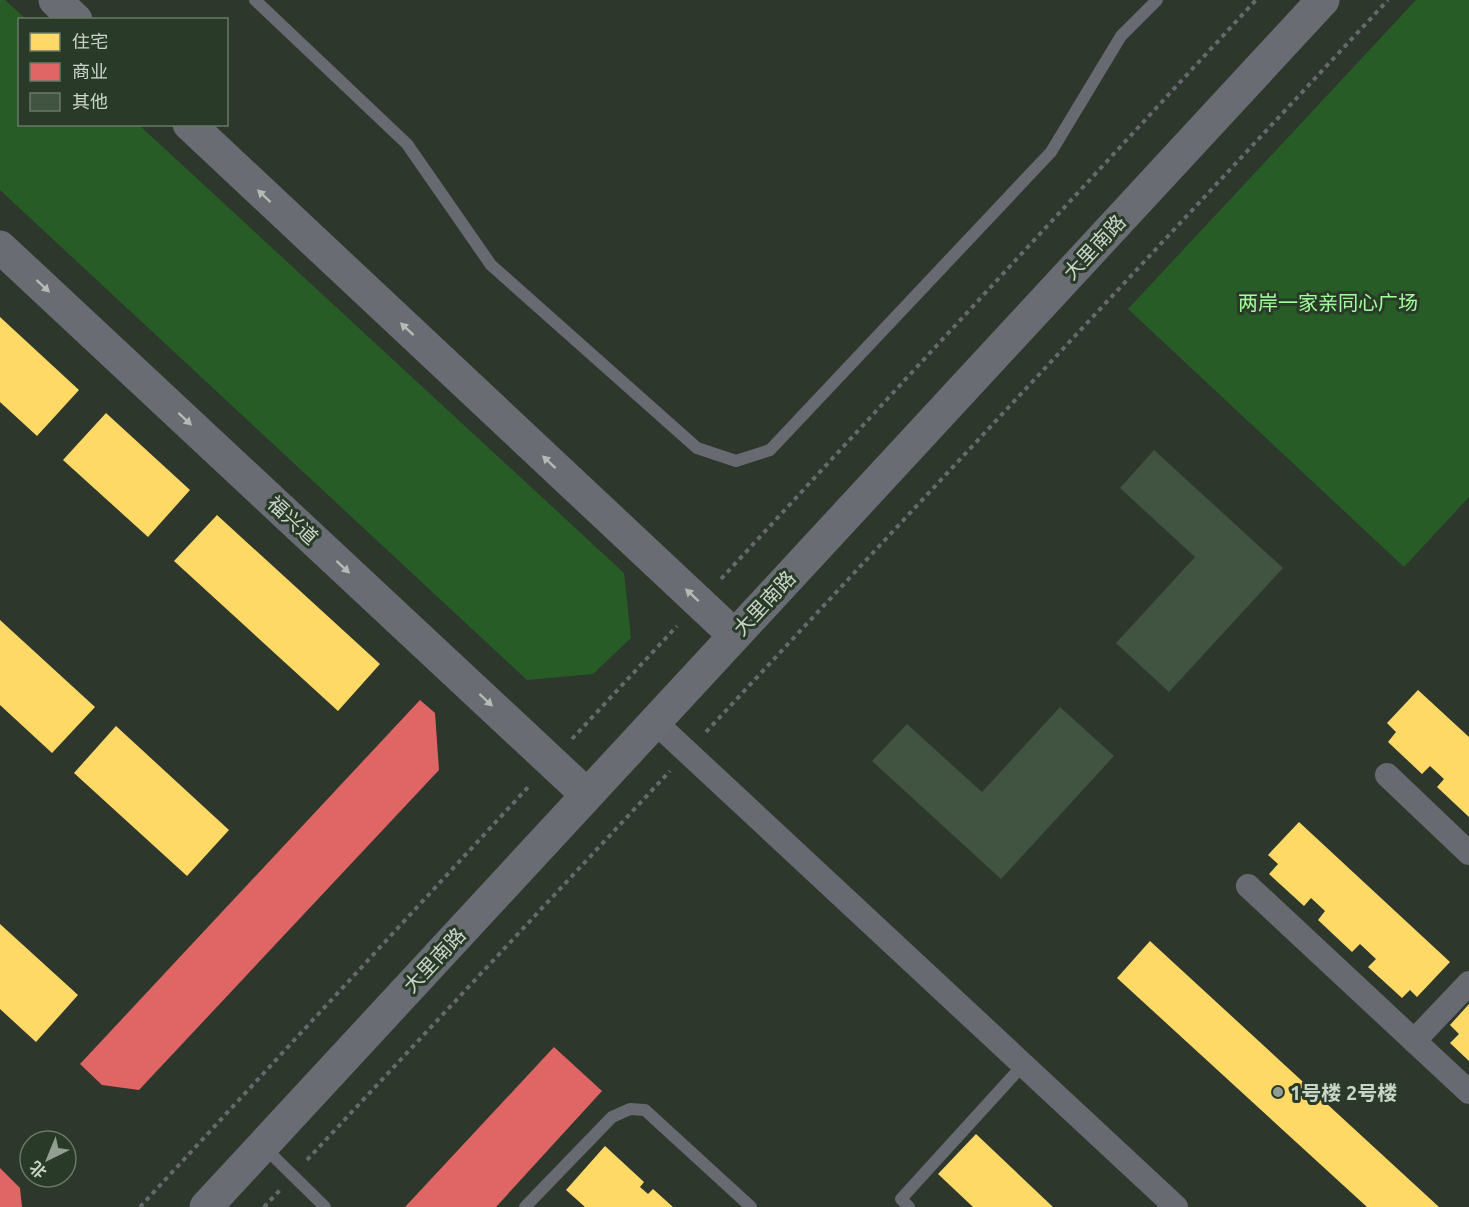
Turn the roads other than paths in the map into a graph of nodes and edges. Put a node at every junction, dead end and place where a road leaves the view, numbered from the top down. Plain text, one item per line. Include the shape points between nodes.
1 (55, 0) edge
2 (255, 0) edge
3 (1156, 0) edge
4 (1323, 0) edge
5 (74, 18) edge
6 (191, 126) edge
7 (0, 247) edge
8 (735, 635) junction
9 (655, 722) junction
10 (1386, 775) dead end
11 (586, 794) junction
12 (1469, 853) edge
13 (1248, 886) dead end
14 (1469, 983) edge
15 (1414, 1041) junction
16 (1023, 1065) junction
17 (1469, 1092) edge
18 (262, 1146) junction
19 (206, 1207) edge
20 (325, 1207) edge
21 (525, 1207) edge
22 (751, 1207) edge
23 (909, 1207) edge
24 (1176, 1207) edge

1 - 5 main road
2 - 3 lane via 407,144 491,265 697,448 736,461 770,450 1051,152 1121,36
4 - 8 main road, 大里南路
8 -> 6 main road
7 -> 11 main road, 福兴道
8 - 9 main road, 大里南路
9 - 11 main road, 大里南路
9 - 16 street
10 - 12 street
11 - 18 main road, 大里南路
13 - 15 street
14 - 15 street
15 - 17 street
16 - 23 lane via 901,1199
16 - 24 street
18 - 19 main road, 大里南路
18 - 20 lane
21 - 22 lane via 612,1118 630,1109 645,1110

